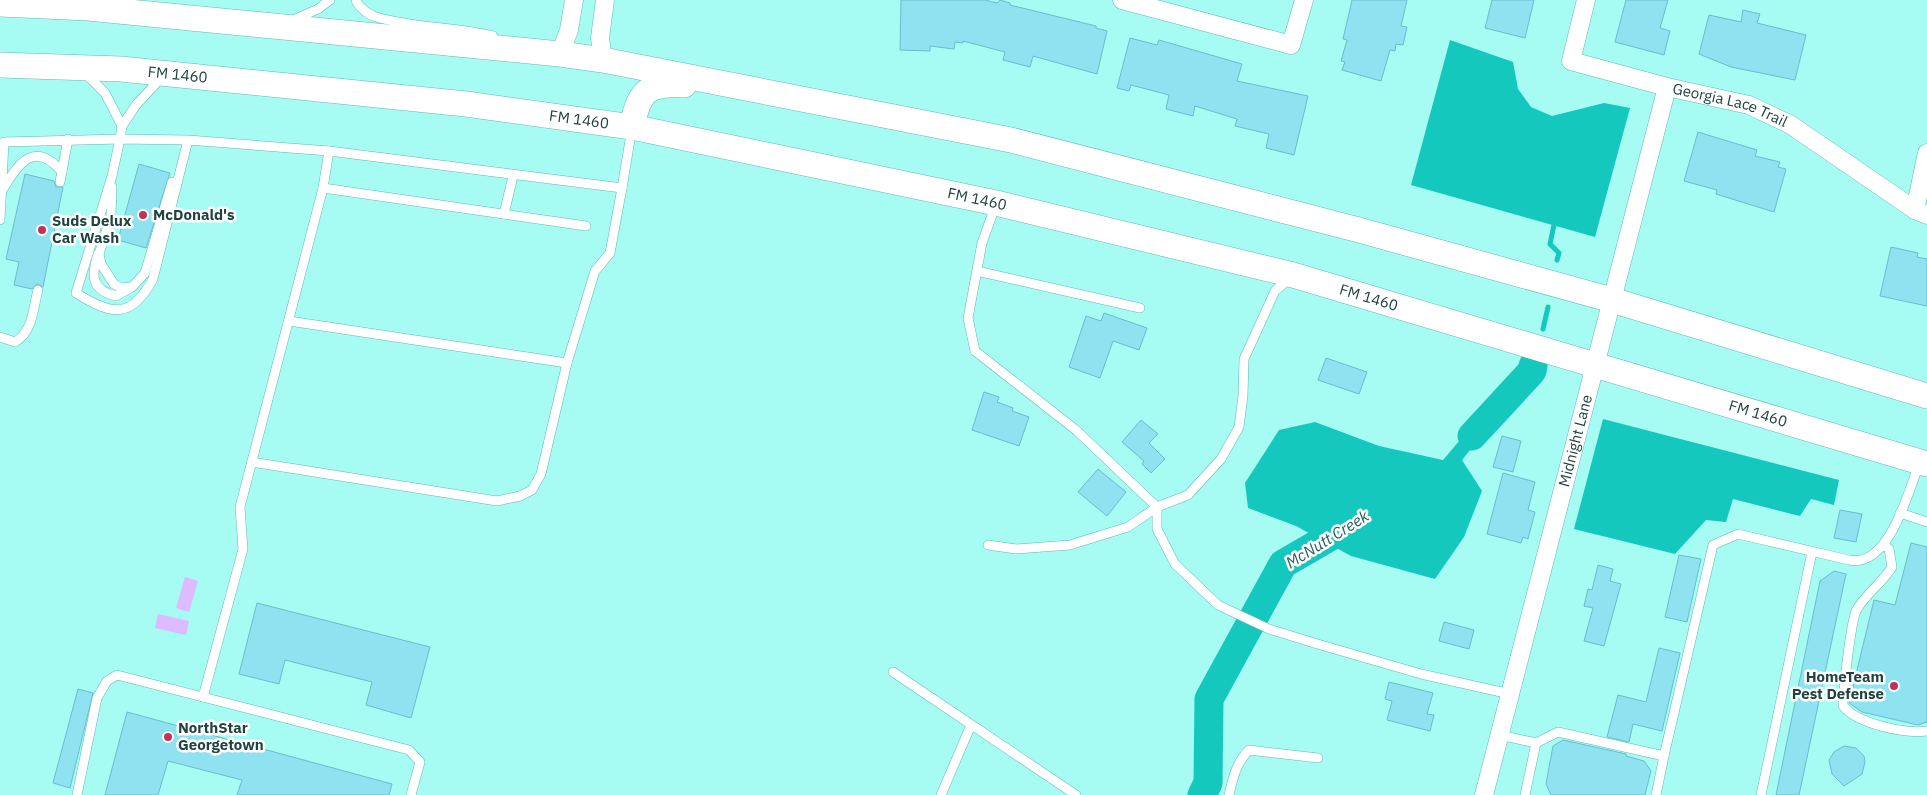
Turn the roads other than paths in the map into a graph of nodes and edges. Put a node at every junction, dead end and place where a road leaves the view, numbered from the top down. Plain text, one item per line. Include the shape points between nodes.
1 (330, 0) edge
2 (356, 0) edge
3 (574, 0) edge
4 (606, 0) edge
5 (1122, 0) edge
6 (1304, 0) edge
7 (1586, 0) edge
8 (0, 4) edge
9 (272, 26) junction
10 (530, 51) junction
11 (560, 54) junction
12 (603, 60) junction
13 (0, 65) edge
14 (79, 68) junction
15 (165, 74) junction
16 (1668, 87) junction
17 (742, 88) junction
18 (122, 126) junction
19 (632, 127) junction
20 (68, 139) junction
21 (120, 139) junction
22 (188, 140) junction
23 (2, 142) edge
24 (329, 152) junction
25 (1927, 153) edge
26 (183, 160) junction
27 (62, 172) junction
28 (112, 176) junction
29 (512, 176) junction
30 (60, 182) dead end
31 (323, 188) junction
32 (622, 188) junction
33 (2, 191) junction
34 (0, 204) edge
35 (996, 204) junction
36 (1921, 213) edge
37 (504, 214) junction
38 (0, 220) edge
39 (586, 226) dead end
40 (98, 254) junction
41 (977, 271) junction
42 (1293, 275) junction
43 (132, 287) junction
44 (38, 290) dead end
45 (1612, 300) junction
46 (1140, 308) dead end
47 (289, 321) junction
48 (0, 337) edge
49 (568, 363) junction
50 (1595, 365) junction
51 (1927, 396) edge
52 (252, 462) junction
53 (1924, 463) edge
54 (1158, 507) junction
55 (1900, 513) junction
56 (1927, 522) edge
57 (1884, 544) junction
58 (988, 545) dead end
59 (1812, 552) junction
60 (892, 672) dead end
61 (1510, 694) junction
62 (203, 698) junction
63 (971, 725) junction
64 (1927, 731) edge
65 (1500, 735) junction
66 (1536, 743) junction
67 (1664, 756) junction
68 (1318, 758) dead end
69 (77, 795) edge
70 (411, 795) edge
71 (942, 795) edge
72 (1076, 795) edge
73 (1228, 795) edge
74 (1484, 795) edge
75 (1525, 795) edge
76 (1656, 795) edge
77 (1761, 795) edge

1 - 9 lane via 301,17
2 - 10 lane via 374,17 467,30 499,38
3 - 11 street via 569,30
4 - 12 street via 600,38
5 - 6 street via 1291,45
7 - 16 street, Georgia Lace Trail via 1571,61
8 - 9 main road via 88,8
9 - 10 main road
10 - 11 main road
11 - 12 main road
12 - 17 main road
13 - 14 main road, FM 1460 / FM 1460
14 - 15 main road, FM 1460 / FM 1460
14 - 18 lane via 105,93
15 - 18 lane via 136,105
15 - 19 main road, FM 1460 / FM 1460 via 466,104
16 - 36 street, Georgia Lace Trail via 1749,105 1792,125
16 - 45 street, Midnight Lane
17 - 19 main road via 661,84 647,91 636,107
17 - 45 main road via 1011,140 1359,230
18 - 21 lane
19 - 32 lane
19 - 35 main road, FM 1460 / FM 1460
20 - 21 lane
20 - 23 lane
20 - 27 lane
21 - 22 lane
21 - 28 lane
22 - 24 lane
22 - 26 lane
23 - 33 lane
24 - 29 lane
24 - 31 lane
25 - 36 street
26 - 28 lane via 153,279 143,297 129,308 109,310 76,293
26 - 43 lane via 174,173 145,273
27 - 30 lane
27 - 33 lane via 53,161 37,155 25,158
28 - 40 lane via 111,216
29 - 32 lane
29 - 37 lane
31 - 37 lane
31 - 47 lane
32 - 49 lane via 610,253 595,271
33 - 34 lane
34 - 38 lane
35 - 41 lane via 982,243
35 - 42 main road, FM 1460 / FM 1460
37 - 39 lane
40 - 43 lane via 103,269 114,284 121,288
40 - 43 lane via 93,270 96,285 105,293 116,296
41 - 46 lane
41 - 54 lane via 968,318 975,351 1076,430
42 - 50 main road, FM 1460 / FM 1460
42 - 54 lane via 1275,291 1244,359 1239,427 1221,459 1188,495
44 - 48 lane via 24,337 15,342
45 - 50 street, Midnight Lane
45 - 51 main road
47 - 49 lane
47 - 52 lane
49 - 52 lane via 541,474 532,490 520,496 497,501
50 - 53 main road, FM 1460 / FM 1460
50 - 61 street, Midnight Lane
52 - 62 lane via 240,508 243,549
53 - 55 lane
54 - 58 lane via 1128,527 1070,545 1016,549
54 - 61 lane via 1157,529 1175,564 1218,605 1244,619 1421,674
55 - 56 lane
55 - 57 lane
57 - 59 lane via 1865,560 1856,562
57 - 64 lane via 1889,550 1892,567 1855,612 1844,706 1857,719 1914,732
59 - 67 lane via 1738,534 1713,545
59 - 77 lane
60 - 63 lane
61 - 65 street, Midnight Lane
62 - 69 lane via 117,675 107,682 97,698
62 - 70 lane via 409,750 420,762
63 - 71 lane
63 - 72 lane
65 - 66 lane
65 - 74 street, Midnight Lane
66 - 67 lane via 1558,732
66 - 75 lane
67 - 76 lane
68 - 73 lane via 1249,750 1235,769

